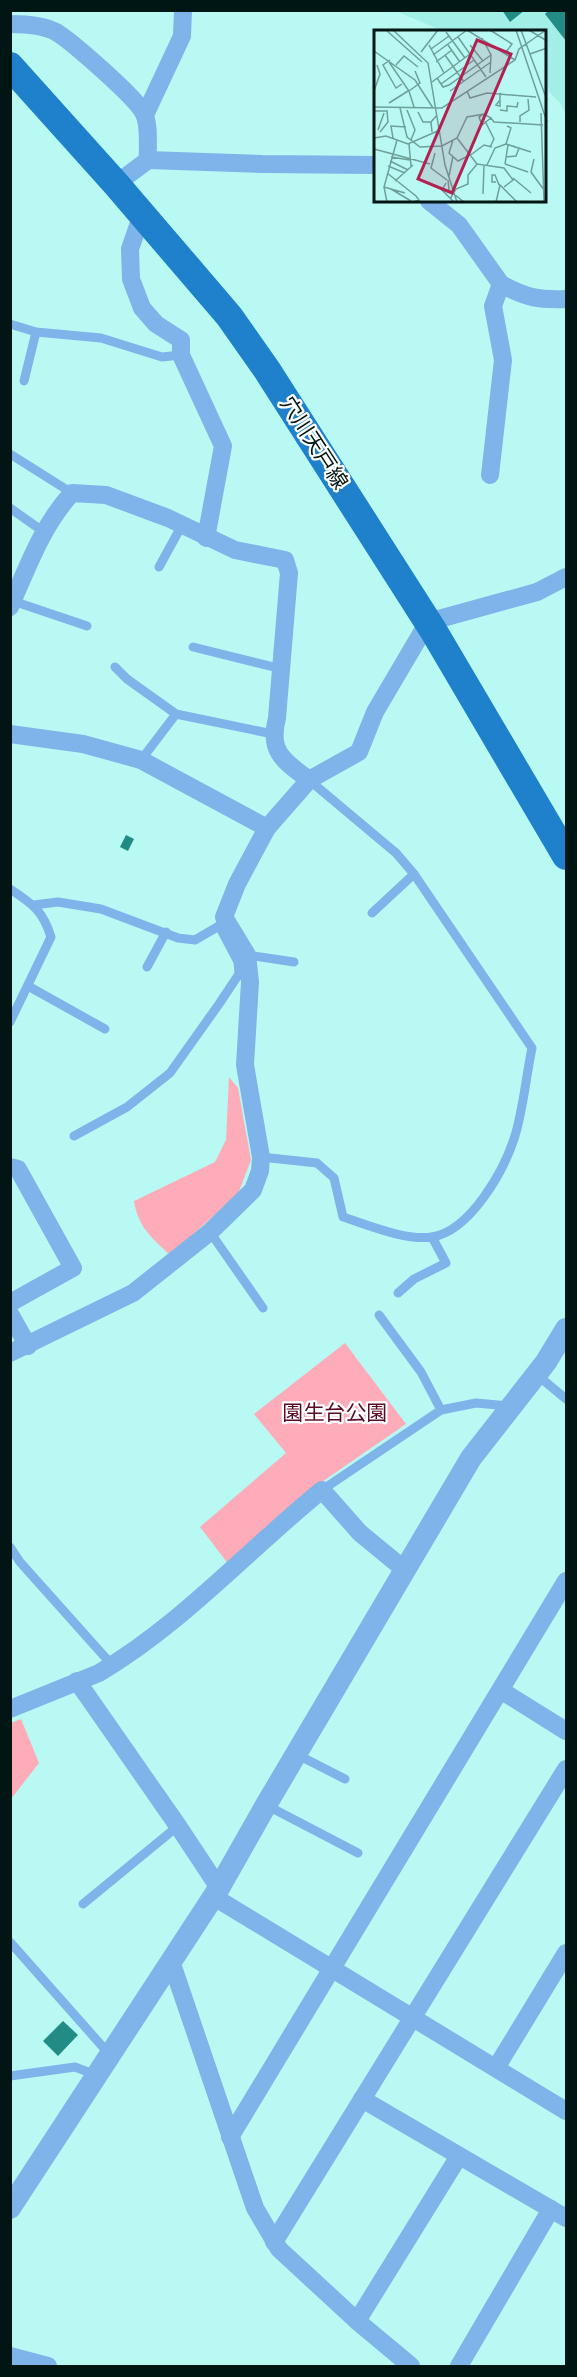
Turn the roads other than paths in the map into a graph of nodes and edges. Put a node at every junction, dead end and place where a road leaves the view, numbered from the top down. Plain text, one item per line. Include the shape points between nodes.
1 (183, 10) edge
2 (10, 24) edge
3 (10, 66) edge
4 (145, 115) junction
5 (148, 160) junction
6 (374, 165) edge
7 (116, 184) junction
8 (430, 202) edge
9 (142, 214) junction
10 (501, 284) junction
11 (567, 299) edge
12 (10, 324) edge
13 (36, 332) junction
14 (181, 355) junction
15 (24, 381) dead end
16 (10, 454) edge
17 (490, 475) dead end
18 (72, 493) junction
19 (10, 508) edge
20 (182, 525) junction
21 (44, 531) junction
22 (206, 538) junction
23 (159, 567) dead end
24 (567, 577) edge
25 (11, 602) edge
26 (428, 622) junction
27 (87, 626) dead end
28 (192, 647) dead end
29 (115, 667) dead end
30 (282, 669) junction
31 (176, 714) junction
32 (10, 734) edge
33 (273, 734) junction
34 (141, 760) junction
35 (309, 780) junction
36 (267, 828) junction
37 (564, 848) edge
38 (414, 874) junction
39 (10, 889) edge
40 (34, 905) junction
41 (372, 913) dead end
42 (222, 921) junction
43 (166, 932) junction
44 (247, 955) junction
45 (294, 962) dead end
46 (147, 967) dead end
47 (28, 986) junction
48 (10, 1022) edge
49 (105, 1029) dead end
50 (74, 1136) dead end
51 (261, 1157) junction
52 (10, 1167) edge
53 (210, 1232) junction
54 (432, 1237) junction
55 (398, 1293) dead end
56 (10, 1303) edge
57 (263, 1308) dead end
58 (10, 1314) edge
59 (379, 1315) dead end
60 (567, 1329) edge
61 (28, 1346) junction
62 (10, 1353) edge
63 (536, 1374) junction
64 (567, 1399) edge
65 (511, 1406) junction
66 (441, 1410) junction
67 (322, 1491) junction
68 (10, 1547) edge
69 (20, 1562) junction
70 (10, 1568) edge
71 (405, 1570) junction
72 (567, 1581) edge
73 (112, 1665) junction
74 (77, 1682) junction
75 (502, 1691) junction
76 (10, 1709) edge
77 (567, 1731) edge
78 (296, 1754) junction
79 (567, 1769) edge
80 (345, 1779) dead end
81 (266, 1805) junction
82 (178, 1826) junction
83 (358, 1853) dead end
84 (217, 1893) junction
85 (83, 1904) dead end
86 (10, 1942) edge
87 (567, 1953) edge
88 (172, 1964) junction
89 (331, 1968) junction
90 (412, 2017) junction
91 (111, 2056) junction
92 (496, 2068) junction
93 (10, 2076) edge
94 (98, 2076) junction
95 (362, 2099) junction
96 (567, 2111) edge
97 (230, 2137) junction
98 (459, 2156) junction
99 (10, 2208) edge
100 (559, 2214) edge
101 (274, 2242) junction
102 (357, 2321) junction
103 (10, 2356) edge
104 (48, 2367) edge
105 (411, 2367) edge
106 (459, 2367) edge

1 - 4 street via 182,36
2 - 4 street via 55,32 118,84
3 - 7 main road, 穴川天戸線
4 - 5 street
5 - 6 street
5 - 7 street
7 - 9 main road, 穴川天戸線
8 - 10 street via 459,225
9 - 14 street via 130,249 131,279 142,308 156,324 181,340
9 - 26 main road, 穴川天戸線 via 229,316 267,370
10 - 11 street via 539,300
10 - 17 street via 493,306 503,360
12 - 13 lane
13 - 14 lane via 101,339 162,357
13 - 15 lane
14 - 22 street via 224,446
16 - 18 lane
18 - 20 street via 106,495
18 - 21 street
19 - 21 lane
20 - 22 street
20 - 23 lane
21 - 25 street
22 - 30 street via 235,550 285,560 289,573
24 - 26 street via 537,591
25 - 27 lane
26 - 35 street via 375,712 359,752
26 - 37 main road, 穴川天戸線
28 - 30 lane
29 - 31 lane
30 - 33 street
31 - 33 lane
31 - 34 lane
32 - 34 street via 82,744
33 - 35 street via 280,757
34 - 36 street
35 - 36 street
35 - 38 lane via 396,853
36 - 42 street
38 - 41 lane
38 - 54 lane via 532,1048 514,1139 495,1177 470,1216 455,1228
39 - 40 lane
40 - 43 lane via 58,902 101,909
40 - 47 lane via 51,937
42 - 43 lane via 195,940
42 - 44 street
42 - 50 lane via 239,974 219,1004 170,1073 127,1107
43 - 46 lane
44 - 45 lane
44 - 51 street via 250,982 245,1065
47 - 48 lane
47 - 49 lane
51 - 53 street via 253,1190
51 - 54 lane via 317,1163 334,1178 343,1217 395,1234
52 - 56 street via 18,1169 73,1268
53 - 57 lane
53 - 61 street via 134,1293
54 - 55 lane via 446,1263 414,1279
58 - 61 street
59 - 66 lane via 421,1372
60 - 63 street
61 - 62 street
63 - 64 lane
63 - 65 street
65 - 66 lane via 476,1403
65 - 71 street via 471,1458
66 - 67 lane
67 - 71 street via 360,1533
67 - 73 street via 179,1615
68 - 69 lane
69 - 70 lane
69 - 73 lane
71 - 78 street
72 - 75 street
73 - 74 street
74 - 76 street
74 - 82 street
75 - 77 street
75 - 89 street
78 - 80 lane
78 - 81 street
79 - 90 street
81 - 83 lane
81 - 84 street
82 - 84 street
82 - 85 lane
84 - 88 street
84 - 89 street
86 - 91 lane
87 - 92 street
88 - 91 street
88 - 97 street
89 - 90 street
89 - 97 street
90 - 92 street
90 - 95 street
91 - 94 street
92 - 96 street
93 - 94 lane via 75,2067
94 - 99 street
95 - 98 street
95 - 101 street
97 - 101 street via 255,2208
98 - 100 street
98 - 102 street
100 - 106 street
101 - 102 street
102 - 105 street
103 - 104 street

